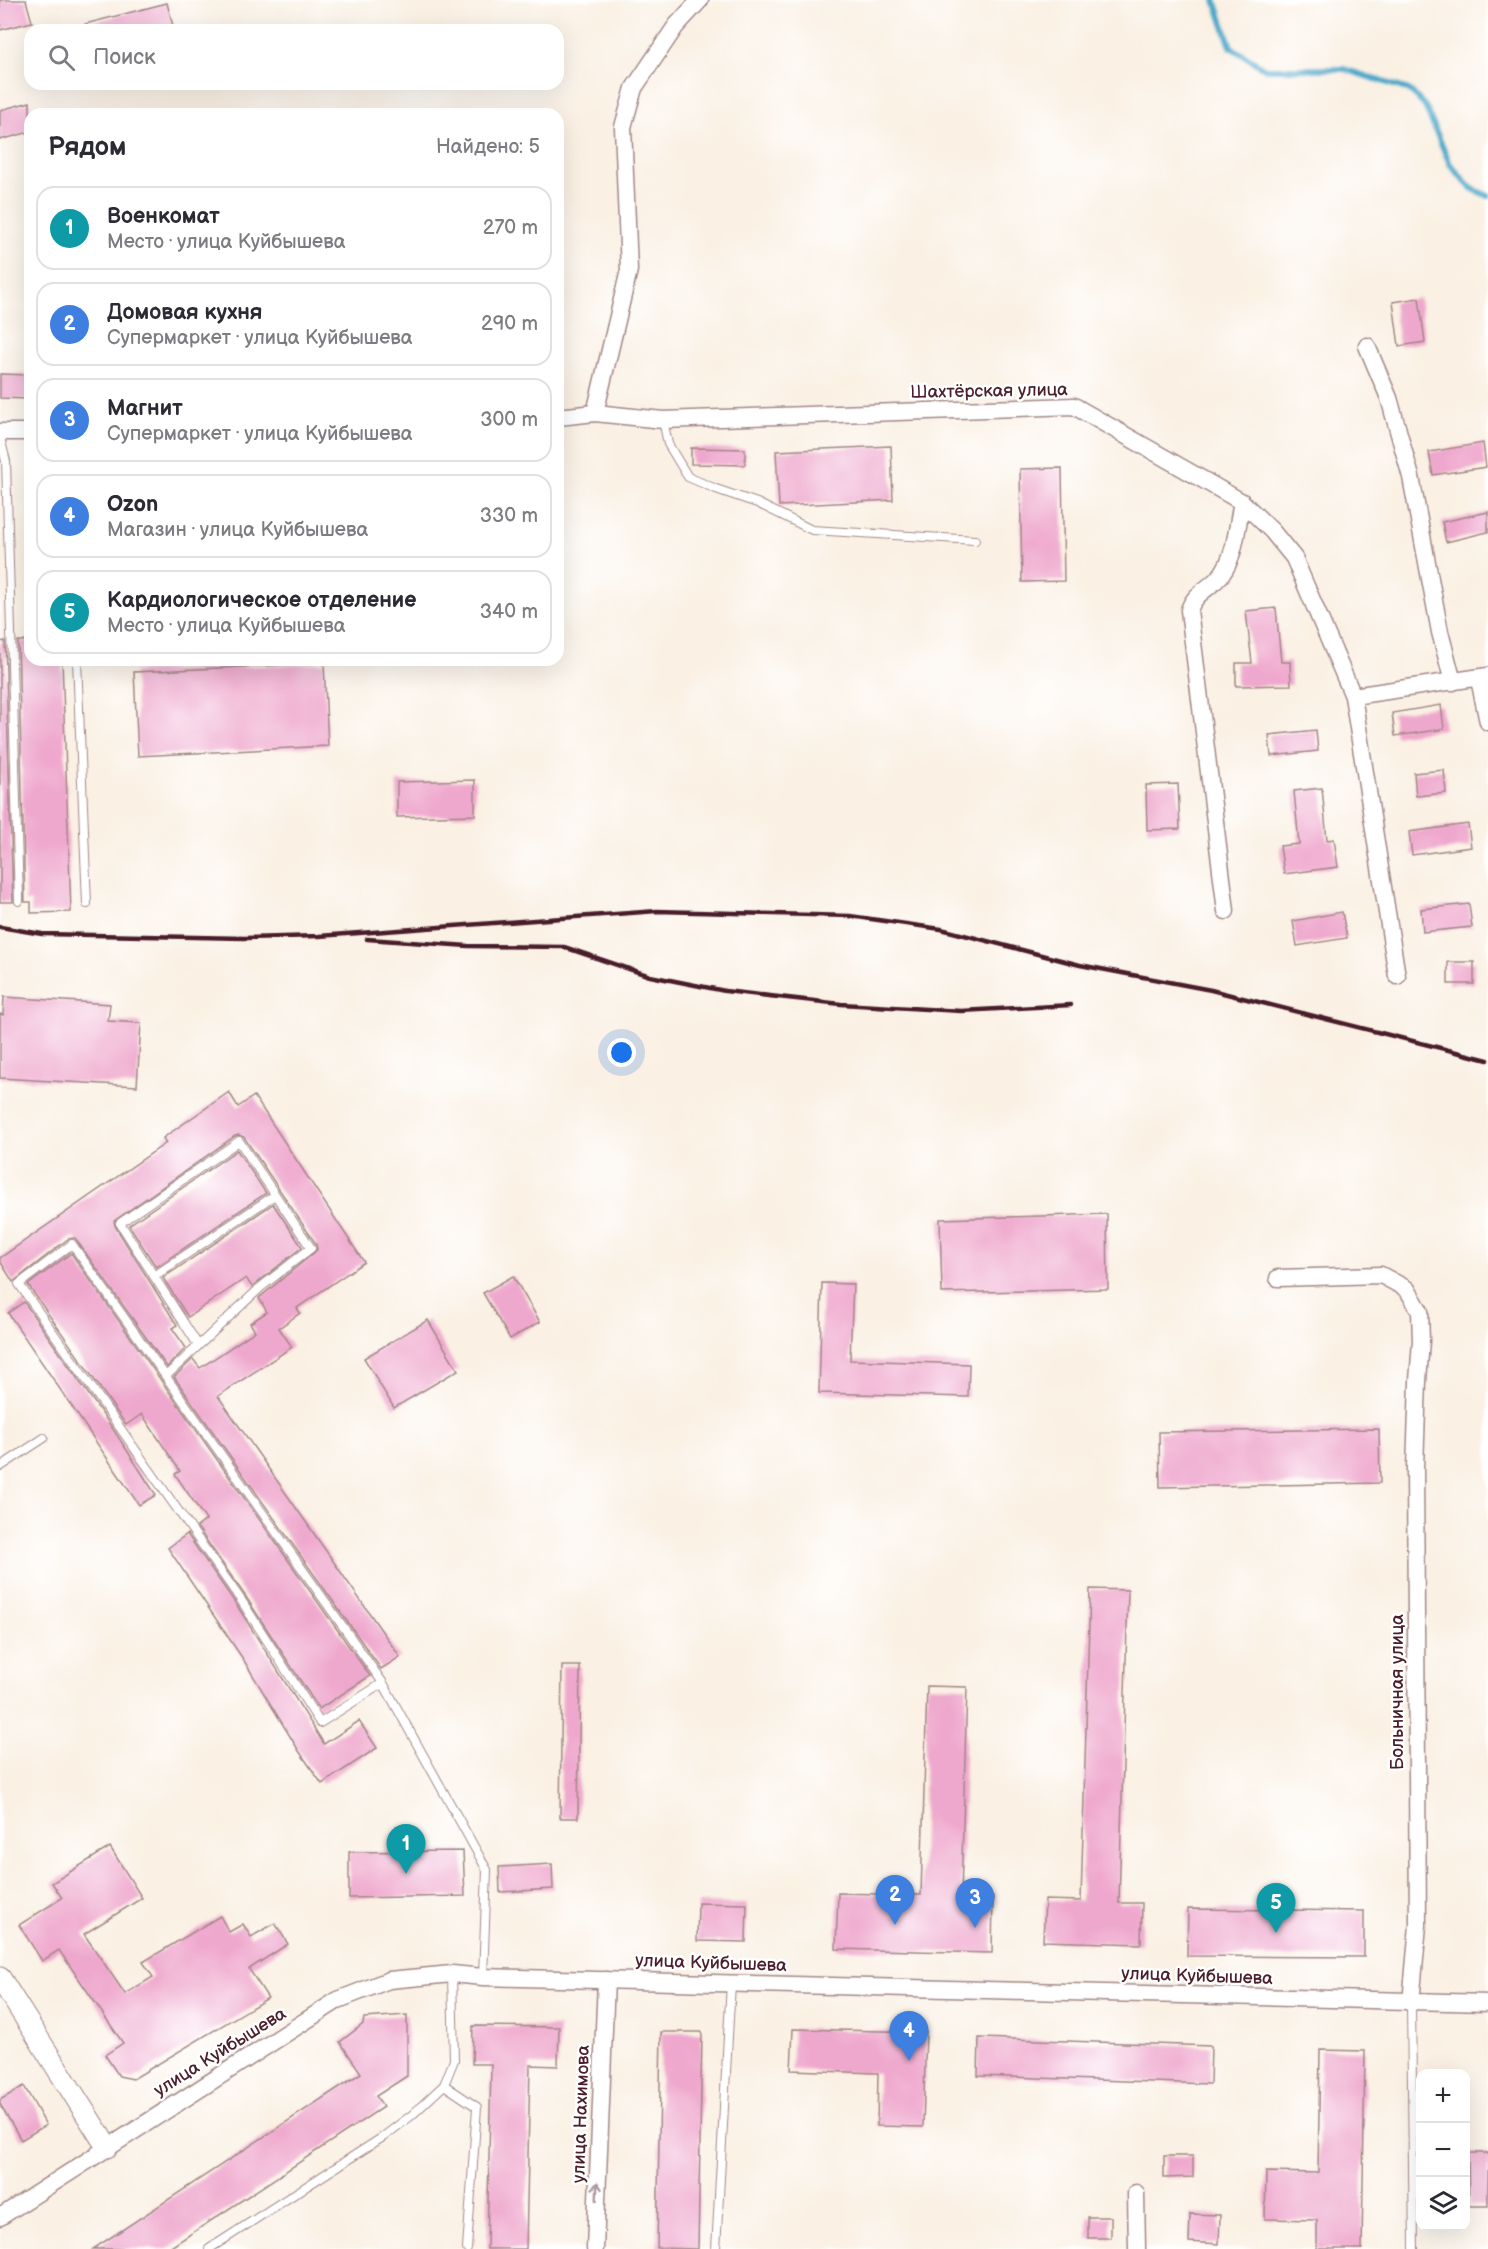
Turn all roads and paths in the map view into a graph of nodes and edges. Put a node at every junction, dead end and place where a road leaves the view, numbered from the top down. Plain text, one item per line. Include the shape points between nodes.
1 (700, 0) edge
2 (1367, 346) dead end
3 (595, 413) junction
4 (564, 416) edge
5 (663, 420) junction
6 (0, 432) edge
7 (24, 432) edge
8 (0, 438) edge
9 (1242, 502) junction
10 (975, 540) dead end
11 (77, 666) edge
12 (1484, 677) edge
13 (1453, 682) junction
14 (1353, 696) junction
15 (1488, 722) edge
16 (20, 901) dead end
17 (87, 904) dead end
18 (1226, 911) dead end
19 (1397, 976) dead end
20 (275, 1195) junction
21 (154, 1276) junction
22 (1278, 1278) dead end
23 (198, 1345) junction
24 (166, 1376) junction
25 (44, 1438) dead end
26 (0, 1467) edge
27 (383, 1683) junction
28 (452, 1974) junction
29 (483, 1977) junction
30 (0, 1978) edge
31 (606, 1980) junction
32 (731, 1983) junction
33 (1411, 2002) junction
34 (1488, 2004) edge
35 (444, 2085) junction
36 (107, 2147) junction
37 (1136, 2193) dead end
38 (0, 2217) edge
39 (209, 2249) edge
40 (467, 2249) edge
41 (595, 2249) edge
42 (716, 2249) edge
43 (1137, 2249) edge
44 (1414, 2249) edge

1 - 3 street via 676,26 634,88 623,127 629,270
2 - 13 street via 1389,398 1411,477
3 - 4 street, Шахтёрская улица
3 - 5 street, Шахтёрская улица
5 - 9 street, Шахтёрская улица via 1074,406
5 - 10 lane via 668,444 688,477 757,503 812,530
6 - 7 street
8 - 16 lane via 6,461
9 - 14 street, Шахтёрская улица via 1294,558
9 - 18 street via 1232,552 1221,575 1192,599 1189,610
11 - 17 lane
12 - 13 street
12 - 15 street
13 - 14 street
14 - 19 street, Шахтёрская улица
20 - 21 lane
20 - 21 lane via 239,1141 120,1223
20 - 23 lane via 311,1248
21 - 23 lane
22 - 33 street, Больничная улица via 1381,1275 1407,1288 1420,1311 1415,1480 1418,1925
23 - 24 lane
24 - 27 lane
24 - 27 lane via 72,1244 19,1284 241,1600 320,1722
25 - 26 lane
27 - 29 lane via 487,1870
28 - 29 street, улица Куйбышева
28 - 35 lane via 454,2060
28 - 36 street, улица Куйбышева via 389,1980 338,2000
29 - 31 street, улица Куйбышева
30 - 36 street
31 - 32 street, улица Куйбышева
41 -> 31 street, улица Нахимова
32 - 33 street, улица Куйбышева
32 - 42 lane
33 - 34 street, улица Куйбышева
33 - 44 lane
35 - 39 lane via 383,2137
35 - 40 lane via 477,2107
36 - 38 street, улица Куйбышева
37 - 43 street

